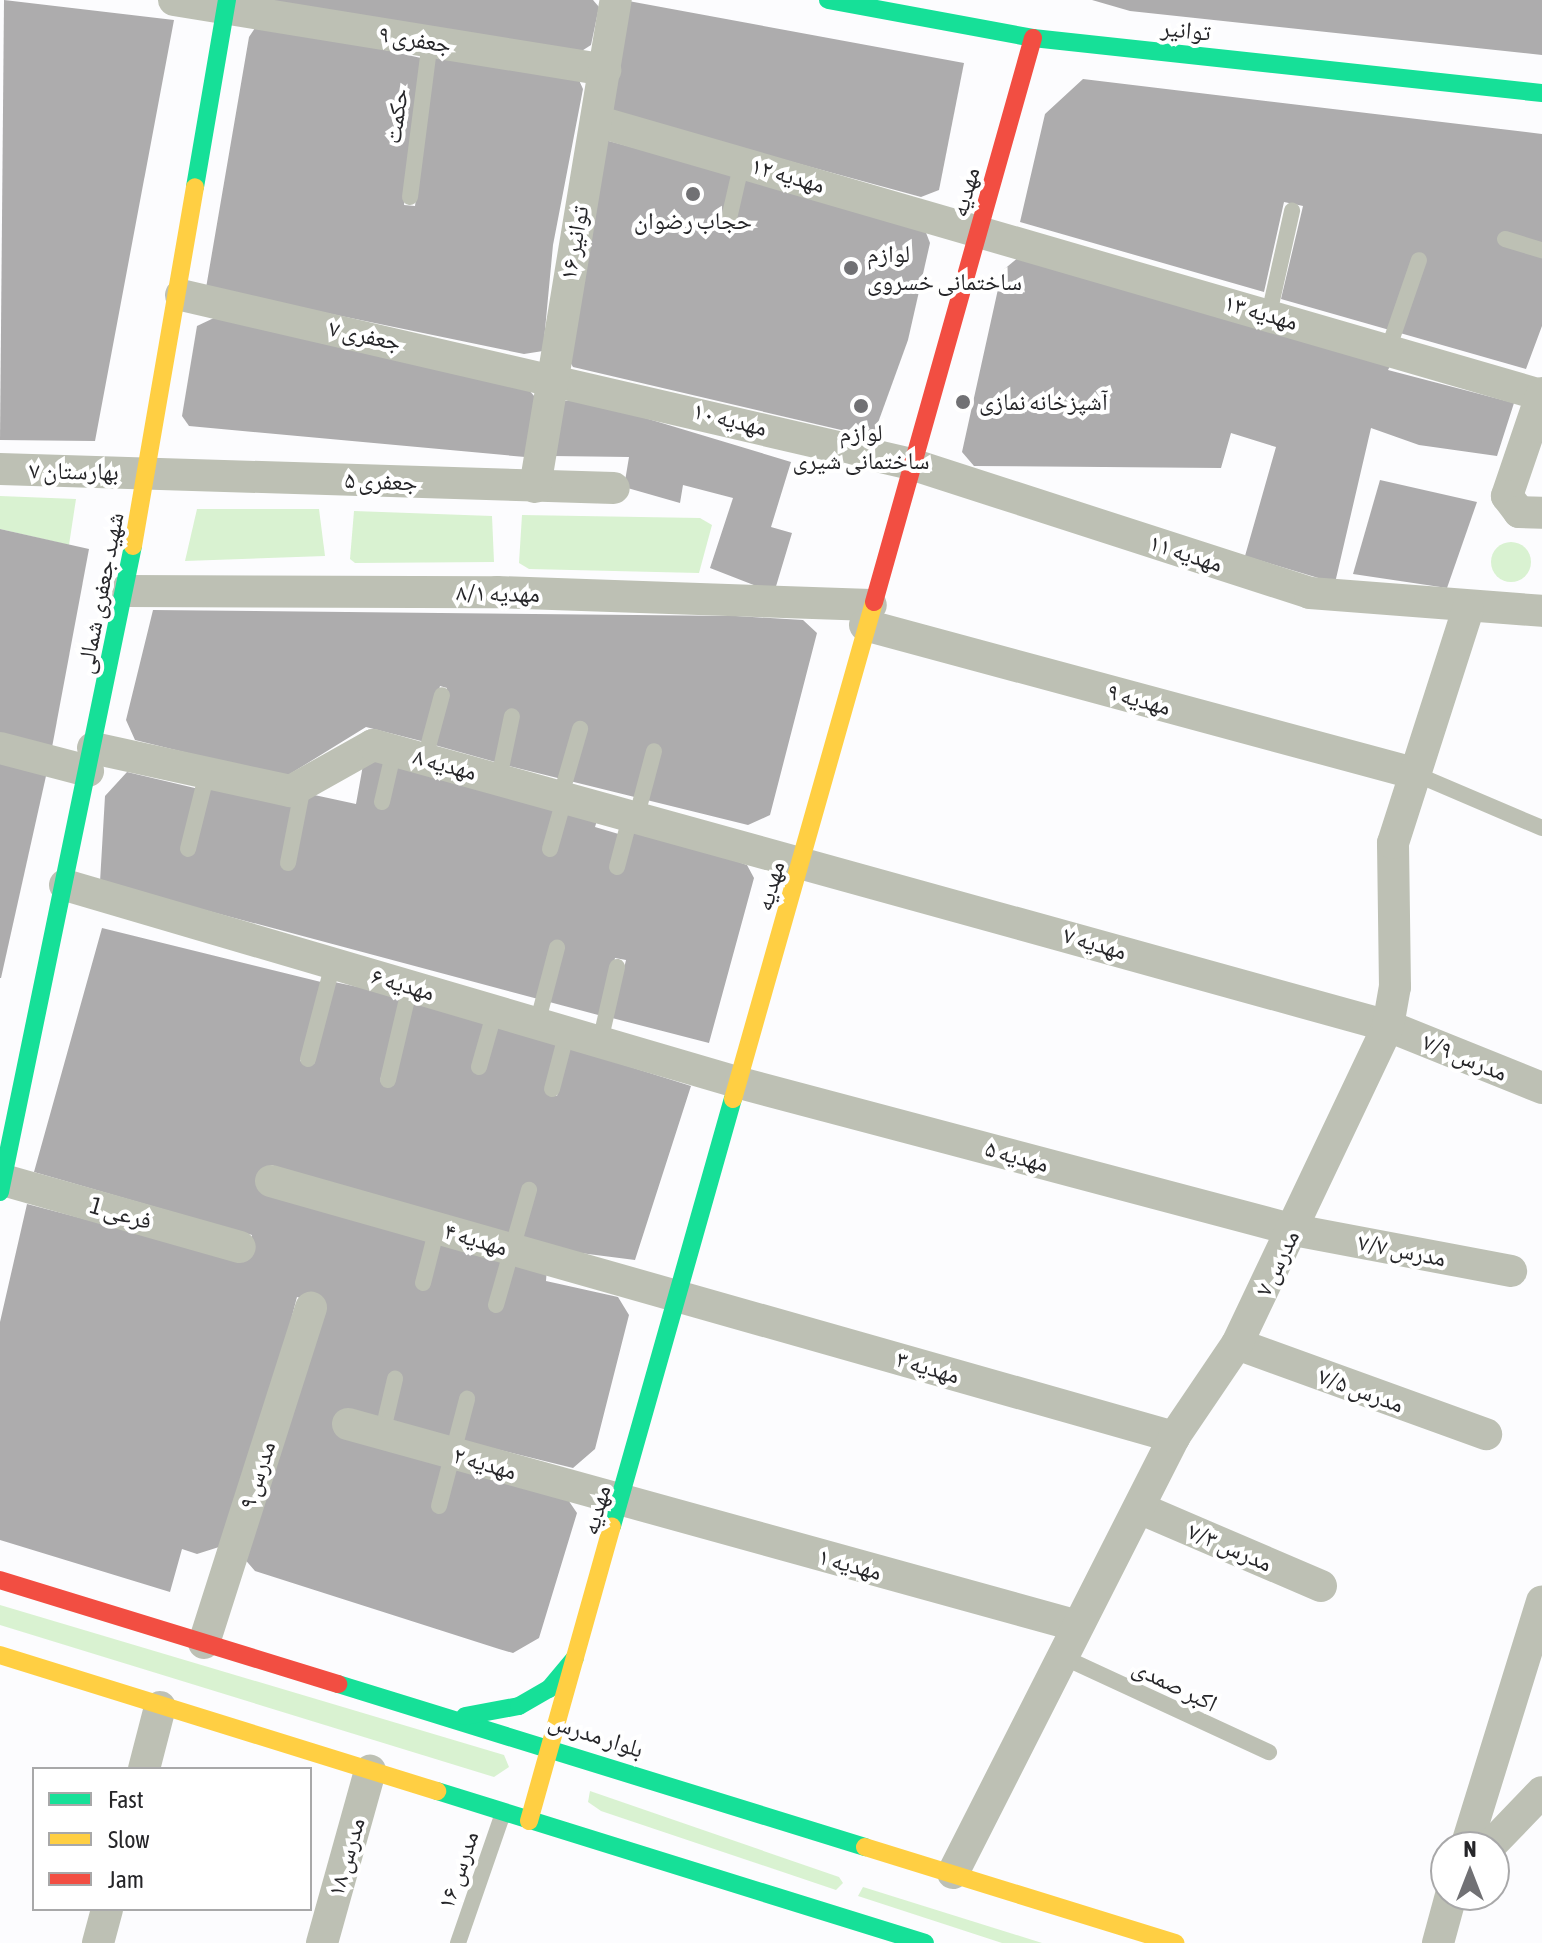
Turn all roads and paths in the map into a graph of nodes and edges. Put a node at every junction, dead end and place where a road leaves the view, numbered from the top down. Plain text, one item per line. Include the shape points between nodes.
1 (174, 0) edge
2 (616, 0) edge
3 (828, 0) edge
4 (226, 4) edge
5 (1033, 38) junction
6 (430, 41) junction
7 (605, 70) junction
8 (1542, 93) edge
9 (596, 121) junction
10 (742, 162) junction
11 (410, 197) dead end
12 (1292, 211) dead end
13 (728, 223) dead end
14 (979, 229) junction
15 (1505, 239) dead end
16 (1542, 250) edge
17 (1419, 260) dead end
18 (181, 295) junction
19 (1269, 314) junction
20 (1388, 350) junction
21 (550, 375) junction
22 (1542, 394) edge
23 (911, 464) junction
24 (0, 469) edge
25 (147, 473) junction
26 (535, 487) junction
27 (614, 488) dead end
28 (1542, 513) edge
29 (125, 591) junction
30 (1468, 610) junction
31 (1542, 611) edge
32 (868, 615) junction
33 (442, 695) dead end
34 (512, 716) dead end
35 (580, 729) dead end
36 (0, 748) edge
37 (654, 751) dead end
38 (409, 754) junction
39 (91, 760) junction
40 (207, 773) junction
41 (1413, 773) junction
42 (499, 778) junction
43 (303, 784) junction
44 (563, 796) junction
45 (382, 802) dead end
46 (634, 814) junction
47 (1542, 828) edge
48 (188, 849) dead end
49 (550, 849) dead end
50 (803, 860) junction
51 (288, 863) dead end
52 (617, 867) dead end
53 (65, 885) junction
54 (557, 948) dead end
55 (333, 964) junction
56 (617, 967) dead end
57 (410, 986) junction
58 (495, 1011) junction
59 (1388, 1026) junction
60 (552, 1028) junction
61 (600, 1042) junction
62 (308, 1059) dead end
63 (479, 1067) dead end
64 (388, 1080) dead end
65 (740, 1083) junction
66 (1542, 1088) edge
67 (552, 1089) dead end
68 (271, 1181) dead end
69 (1, 1186) edge
70 (529, 1190) dead end
71 (437, 1228) junction
72 (1294, 1230) junction
73 (240, 1247) dead end
74 (513, 1250) junction
75 (1511, 1271) dead end
76 (423, 1283) dead end
77 (682, 1297) junction
78 (496, 1305) dead end
79 (311, 1308) dead end
80 (1237, 1344) junction
81 (395, 1379) dead end
82 (467, 1399) dead end
83 (348, 1424) dead end
84 (382, 1434) junction
85 (1486, 1434) dead end
86 (1174, 1437) junction
87 (452, 1454) junction
88 (623, 1502) junction
89 (439, 1506) dead end
90 (1139, 1508) junction
91 (0, 1580) edge
92 (1321, 1586) dead end
93 (1542, 1601) edge
94 (1078, 1626) junction
95 (584, 1636) junction
96 (204, 1643) junction
97 (0, 1655) edge
98 (1063, 1657) junction
99 (587, 1693) dead end
100 (160, 1707) junction
101 (447, 1717) junction
102 (606, 1744) dead end
103 (552, 1746) junction
104 (1269, 1752) dead end
105 (145, 1767) edge
106 (370, 1771) junction
107 (644, 1775) junction
108 (1542, 1792) edge
109 (503, 1813) junction
110 (529, 1821) junction
111 (1471, 1831) edge
112 (1504, 1831) edge
113 (953, 1873) junction
114 (106, 1911) edge
115 (1447, 1911) edge
116 (892, 1938) edge
117 (98, 1943) edge
118 (322, 1943) edge
119 (458, 1943) edge
120 (925, 1943) edge
121 (1176, 1943) edge
122 (1438, 1943) edge

1 - 4 street, جعفری ۹
2 - 7 street, توانیر ۱۶
3 - 5 street, توانیر
4 - 6 street, جعفری ۹
4 - 18 street, شهید جعفری شمالی
5 - 8 street, توانیر
5 - 14 street, مهدیه
6 - 7 street, جعفری ۹
6 - 11 lane, حکمت
7 - 9 street, توانیر ۱۶
9 - 10 street, مهدیه ۱۲
9 - 21 street, توانیر ۱۶
10 - 13 lane
10 - 14 street, مهدیه ۱۲
12 - 19 lane
14 - 19 street, مهدیه ۱۳
14 - 23 street, مهدیه
15 - 16 lane
17 - 20 lane
18 - 21 street, جعفری ۷
18 - 25 street, شهید جعفری شمالی
19 - 20 street, مهدیه ۱۳
20 - 22 street, مهدیه ۱۳
21 - 23 street, مهدیه ۱۰
21 - 26 street, توانیر ۱۶
22 - 28 street via 1510,506
23 - 30 street, مهدیه ۱۱ via 1310,593
23 - 32 street, مهدیه
24 - 25 street, بهارستان ۷
25 - 26 street, جعفری ۵
25 - 29 street, شهید جعفری شمالی
26 - 27 street, جعفری ۵
29 - 32 street, مهدیه ۸/۱ via 497,592
29 - 39 street, شهید جعفری شمالی
30 - 31 street, مهدیه ۱۱
30 - 41 street, مدرس ۷
32 - 41 street, مهدیه ۹
32 - 50 street, مهدیه
33 - 38 lane
34 - 42 lane
35 - 44 lane
36 - 39 street, مهدیه ۸
37 - 46 lane
38 - 42 street, مهدیه ۸
38 - 43 street, مهدیه ۸ via 373,745
38 - 45 lane
39 - 40 street, مهدیه ۸
39 - 53 street, شهید جعفری شمالی
40 - 43 street, مهدیه ۸ via 291,791
40 - 48 lane
41 - 47 lane
41 - 59 street, مدرس ۷ via 1393,843 1395,987
42 - 44 street, مهدیه ۸
43 - 51 lane
44 - 46 street, مهدیه ۸
44 - 49 lane
46 - 50 street, مهدیه ۸
46 - 52 lane
50 - 59 street, مهدیه ۷
50 - 65 street, مهدیه
53 - 55 street, مهدیه ۶
53 - 69 street, شهید جعفری شمالی
54 - 60 lane
55 - 57 street, مهدیه ۶
55 - 62 lane
56 - 61 lane
57 - 58 street, مهدیه ۶
57 - 64 lane
58 - 60 street, مهدیه ۶
58 - 63 lane
59 - 66 street, مدرس ۷/۹
59 - 72 street, مدرس ۷
60 - 61 street, مهدیه ۶
60 - 67 lane
61 - 65 street, مهدیه ۶
65 - 72 street, مهدیه ۵
65 - 77 street, مهدیه
68 - 71 street, مهدیه ۴
69 - 73 street, فرعی 1
70 - 74 lane
71 - 74 street, مهدیه ۴
71 - 76 lane
72 - 75 street, مدرس ۷/۷
72 - 80 street, مدرس ۷
74 - 77 street, مهدیه ۴
74 - 78 lane
77 - 86 street, مهدیه ۳
77 - 88 street, مهدیه
79 - 96 street, مدرس ۹
80 - 85 street, مدرس ۷/۵
80 - 86 street, مدرس ۷
81 - 84 lane
82 - 87 lane
83 - 84 street, مهدیه ۲
84 - 87 street, مهدیه ۲
86 - 90 street, مدرس ۷
87 - 88 street, مهدیه ۲
87 - 89 lane
88 - 94 street, مهدیه ۱
88 - 95 street, مهدیه
90 - 92 street, مدرس ۷/۳
90 - 94 street, مدرس ۷
91 - 96 street, بلوار مدرس
93 - 111 street
94 - 98 street, مدرس ۷
95 - 99 street
95 - 101 street via 573,1664 549,1689 519,1706
95 - 103 street, مهدیه
96 - 101 street, بلوار مدرس
97 - 100 street
98 - 104 lane, اکبر صمدی
98 - 113 street, مدرس ۷
100 - 105 street
100 - 106 street
101 - 103 street, بلوار مدرس
102 - 107 street
103 - 107 street, بلوار مدرس
103 - 110 street, مهدیه
106 - 109 street
106 - 118 street, مدرس ۱۸
107 - 113 street, بلوار مدرس
108 - 112 street
109 - 110 street
109 - 119 lane, مدرس ۱۶
110 - 116 street
113 - 121 street, بلوار مدرس
114 - 117 street
115 - 122 street
116 - 120 street

